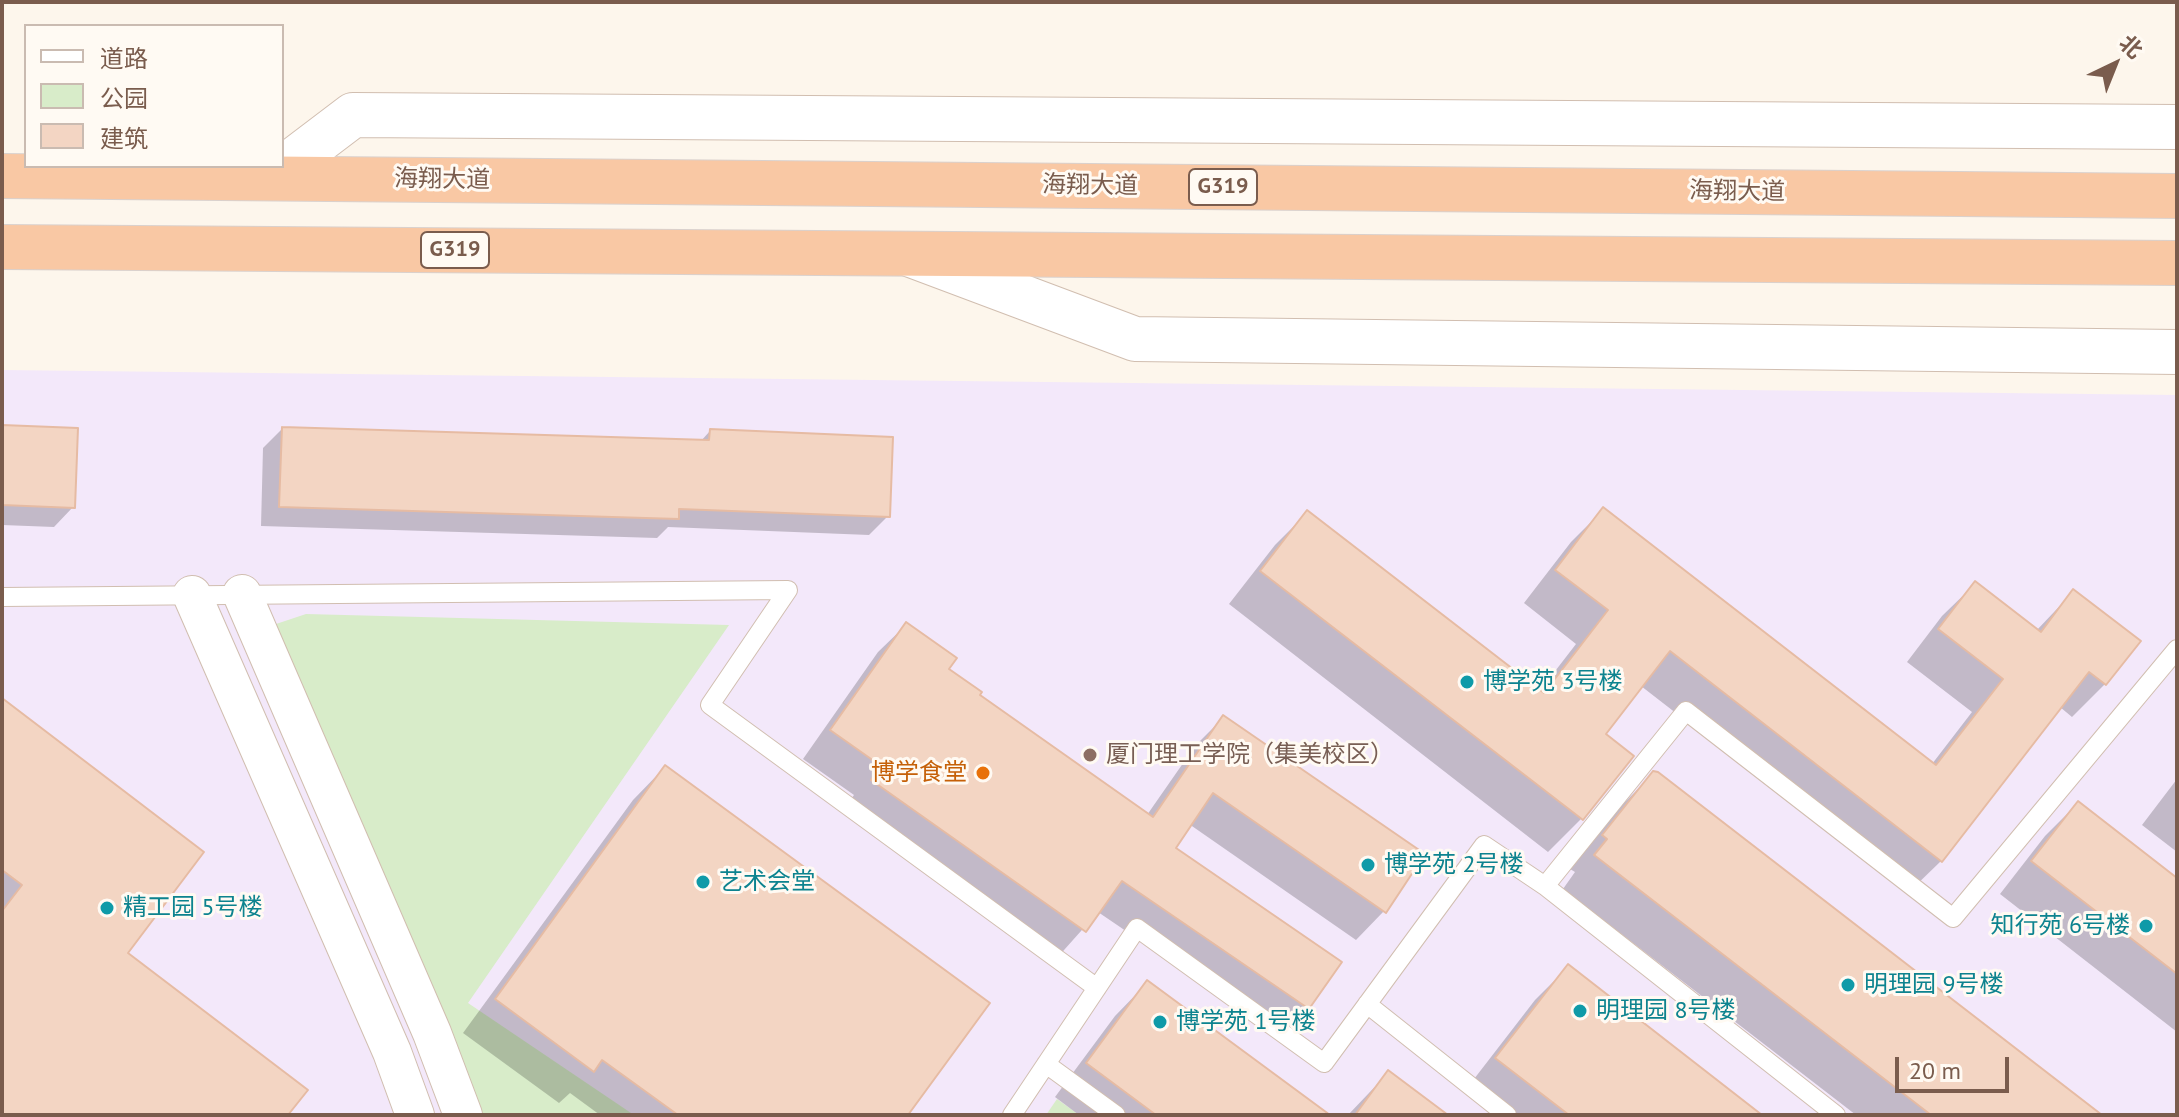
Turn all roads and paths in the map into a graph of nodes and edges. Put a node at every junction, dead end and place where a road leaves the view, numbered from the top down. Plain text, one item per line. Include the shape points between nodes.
1 (2177, 127) edge
2 (284, 167) edge
3 (283, 168) edge
4 (2, 176) edge
5 (270, 178) junction
6 (2177, 196) edge
7 (2, 247) edge
8 (909, 254) junction
9 (2177, 263) edge
10 (2177, 352) edge
11 (242, 594) junction
12 (192, 595) junction
13 (2, 597) edge
14 (2177, 649) edge
15 (1545, 886) junction
16 (1097, 988) junction
17 (1367, 1004) junction
18 (1046, 1064) junction
19 (415, 1115) edge
20 (463, 1115) edge
21 (1012, 1115) edge
22 (1116, 1115) edge
23 (1507, 1115) edge
24 (1836, 1115) edge

1 - 2 street via 353,115
3 - 5 street
4 - 5 highway, 海翔大道 / G319
5 - 6 highway, 海翔大道 / G319
7 - 8 highway, G319
8 - 9 highway, G319
8 - 10 street via 1135,339
11 - 12 lane
11 - 16 lane via 788,590 710,705
11 - 20 street
12 - 13 lane
12 - 19 street
14 - 15 lane via 1953,918 1686,711
15 - 17 lane via 1484,845
15 - 24 lane
16 - 17 lane via 1137,928 1324,1063
16 - 18 lane
17 - 23 lane
18 - 21 lane
18 - 22 lane

